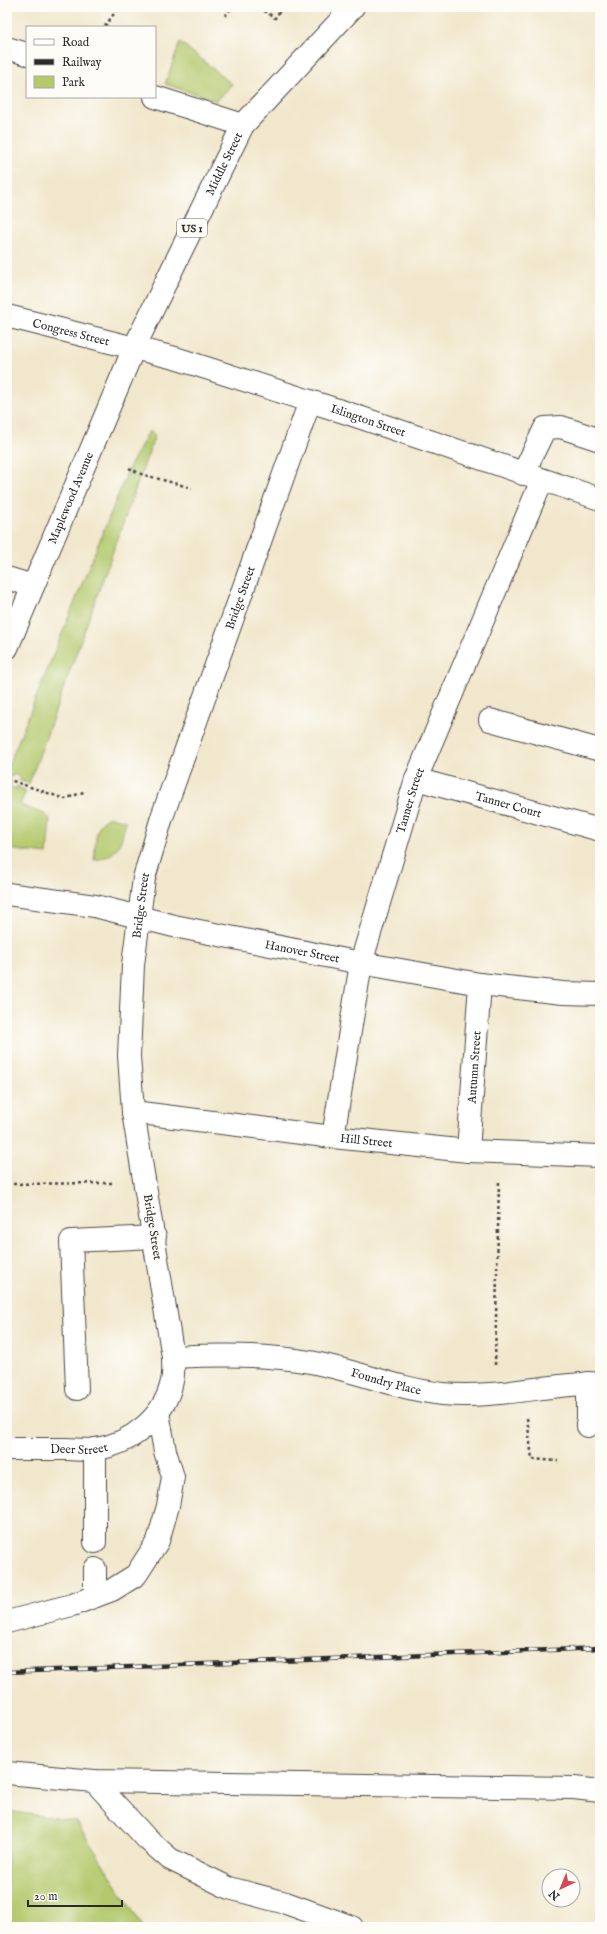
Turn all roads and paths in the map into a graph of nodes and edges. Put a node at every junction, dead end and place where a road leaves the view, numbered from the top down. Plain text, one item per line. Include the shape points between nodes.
1 (119, 7) edge
2 (232, 7) edge
3 (259, 7) edge
4 (283, 7) edge
5 (353, 7) edge
6 (225, 16) dead end
7 (105, 26) edge
8 (7, 48) edge
9 (26, 54) edge
10 (156, 97) edge
11 (244, 125) junction
12 (7, 316) edge
13 (134, 348) junction
14 (310, 401) junction
15 (600, 440) edge
16 (129, 468) dead end
17 (533, 477) junction
18 (192, 488) dead end
19 (600, 499) edge
20 (7, 578) edge
21 (33, 586) junction
22 (7, 648) edge
23 (490, 720) dead end
24 (600, 750) edge
25 (7, 779) edge
26 (416, 779) junction
27 (86, 791) dead end
28 (600, 830) edge
29 (7, 894) edge
30 (138, 917) junction
31 (361, 963) junction
32 (480, 984) junction
33 (600, 994) edge
34 (133, 1112) junction
35 (333, 1137) junction
36 (468, 1151) junction
37 (600, 1156) edge
38 (506, 1179) dead end
39 (112, 1183) dead end
40 (7, 1184) edge
41 (155, 1237) junction
42 (173, 1357) junction
43 (594, 1383) edge
44 (77, 1389) dead end
45 (494, 1394) junction
46 (526, 1414) dead end
47 (151, 1420) junction
48 (588, 1426) dead end
49 (7, 1449) edge
50 (95, 1449) junction
51 (558, 1461) dead end
52 (95, 1542) dead end
53 (95, 1569) dead end
54 (95, 1596) junction
55 (7, 1622) edge
56 (7, 1773) edge
57 (94, 1781) junction
58 (600, 1791) edge
59 (352, 1927) edge

1 - 7 path
2 - 6 path
3 - 4 path via 275,18
5 - 11 street, Middle Street / US 1
8 - 9 street
10 - 11 street
11 - 13 street, Middle Street / US 1
12 - 13 street, Congress Street
13 - 14 street, Islington Street via 175,358
13 - 21 street, Maplewood Avenue
14 - 17 street, Islington Street
14 - 30 street, Bridge Street via 162,817 144,878
15 - 17 street, Tanner Street via 561,427 545,428
16 - 18 path via 141,474
17 - 19 street, Islington Street
17 - 26 street, Tanner Street
20 - 21 street
21 - 22 street, Maplewood Avenue
23 - 24 street
25 - 27 path via 65,799
26 - 28 street, Tanner Court
26 - 31 street, Tanner Street
29 - 30 street, Hanover Street via 95,906
30 - 31 street, Hanover Street
30 - 34 street, Bridge Street via 129,1056
31 - 32 street, Hanover Street
31 - 35 street, Tanner Street
32 - 33 street, Hanover Street via 563,993
32 - 36 street, Autumn Street
34 - 35 street, Hill Street
34 - 41 street, Bridge Street
35 - 36 street, Hill Street
36 - 37 street, Hill Street
38 - 45 path via 499,1180
39 - 40 path
41 - 42 street, Bridge Street
41 - 44 street via 71,1241
42 - 45 street, Foundry Place via 231,1356 309,1362 416,1390 444,1394
42 - 47 street, Bridge Street via 172,1381 166,1398
43 - 45 street, Foundry Place
43 - 48 street
46 - 51 path via 532,1459
47 - 50 street, Deer Street via 130,1438
47 - 54 street via 173,1477 158,1541 136,1575 112,1590
49 - 50 street, Deer Street
50 - 52 street
53 - 54 street
54 - 55 street via 72,1605
56 - 57 street
57 - 58 street via 574,1788
57 - 59 street via 147,1839 170,1859 229,1888 286,1903

